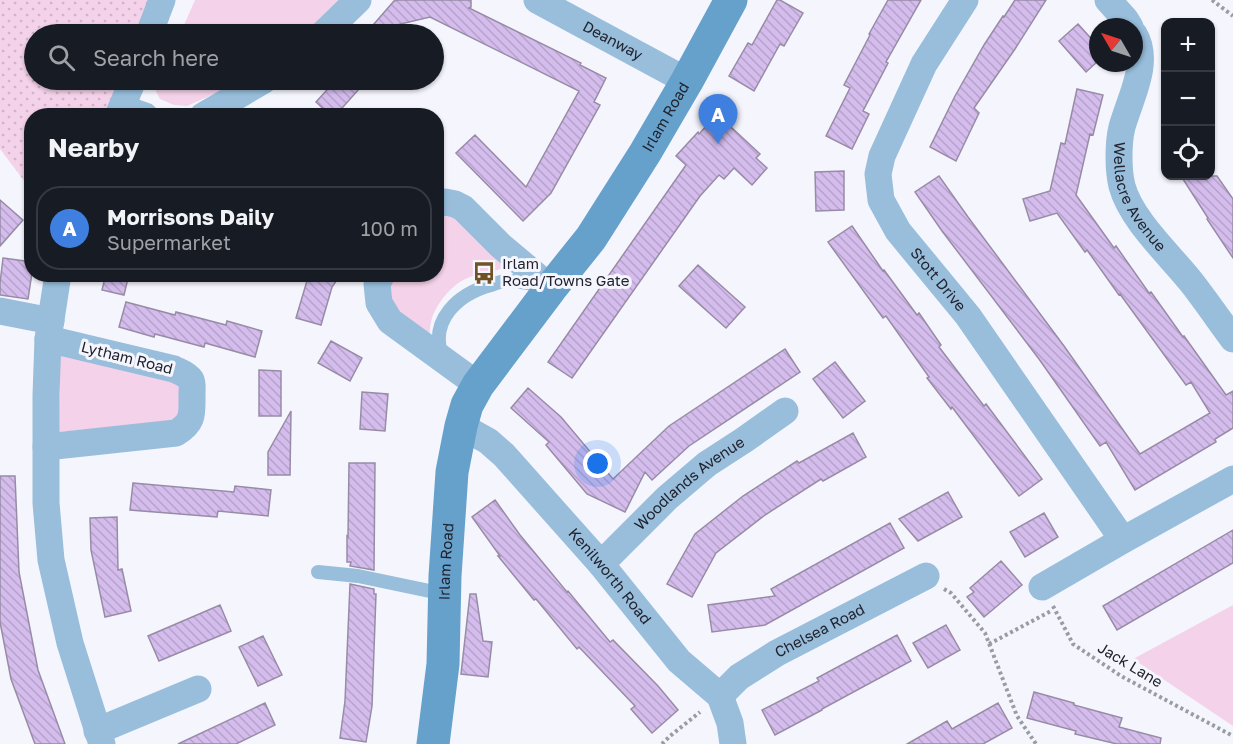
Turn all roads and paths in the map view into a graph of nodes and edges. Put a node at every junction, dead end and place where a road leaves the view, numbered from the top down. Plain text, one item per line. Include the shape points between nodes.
1 (162, 0) edge
2 (358, 0) edge
3 (537, 0) edge
4 (731, 0) edge
5 (965, 0) edge
6 (1108, 0) edge
7 (1212, 0) edge
8 (1233, 16) edge
9 (1124, 18) edge
10 (153, 24) edge
11 (333, 24) edge
12 (1139, 72) edge
13 (687, 81) junction
14 (131, 90) edge
15 (247, 90) edge
16 (129, 108) edge
17 (217, 108) edge
18 (444, 202) edge
19 (57, 282) edge
20 (378, 282) edge
21 (550, 288) junction
22 (0, 311) edge
23 (50, 330) junction
24 (1233, 339) edge
25 (443, 359) junction
26 (478, 385) junction
27 (785, 411) dead end
28 (460, 426) junction
29 (46, 447) junction
30 (1233, 479) edge
31 (1123, 540) junction
32 (601, 564) junction
33 (318, 572) dead end
34 (927, 576) joint
35 (444, 594) junction
36 (1048, 598) junction
37 (989, 644) junction
38 (198, 689) dead end
39 (720, 696) junction
40 (1233, 736) edge
41 (100, 737) edge
42 (433, 744) edge
43 (662, 744) edge
44 (733, 744) edge
45 (1036, 744) edge

1 - 10 street
2 - 11 street
3 - 13 street, Deanway
4 - 13 street, Irlam Road
5 - 31 street, Stott Drive via 924,64 882,156 878,174 881,200 898,231 968,316
6 - 9 street
7 - 8 path
12 - 24 street, Wellacre Avenue via 1122,129 1122,186 1129,205
13 - 21 street, Irlam Road via 591,238
14 - 16 street
15 - 17 street
18 - 21 street via 463,208
19 - 23 street
20 - 25 street via 379,303 390,321
21 - 25 lane via 507,280 468,294 446,313 440,328 438,345
21 - 26 street, Irlam Road
22 - 23 street, Lytham Road
23 - 29 street
23 - 29 street, Lytham Road via 183,373 192,383 192,414 176,433
25 - 26 street
26 - 28 street, Irlam Road
27 - 32 street, Woodlands Avenue via 707,464
28 - 32 street, Kenilworth Road via 504,455
28 - 35 street, Irlam Road via 452,472
29 - 41 street via 51,560 70,643
30 - 31 street
31 - 36 street
32 - 39 street, Kenilworth Road via 679,661
33 - 35 lane
34 - 37 path via 951,593 985,633
34 - 39 street, Chelsea Road via 777,654 738,677
35 - 42 street, Irlam Road via 442,664
36 - 37 path
36 - 40 path, Jack Lane via 1073,644 1121,676
37 - 45 path via 1017,716
38 - 41 street
39 - 43 path
39 - 44 street, Kenilworth Road

